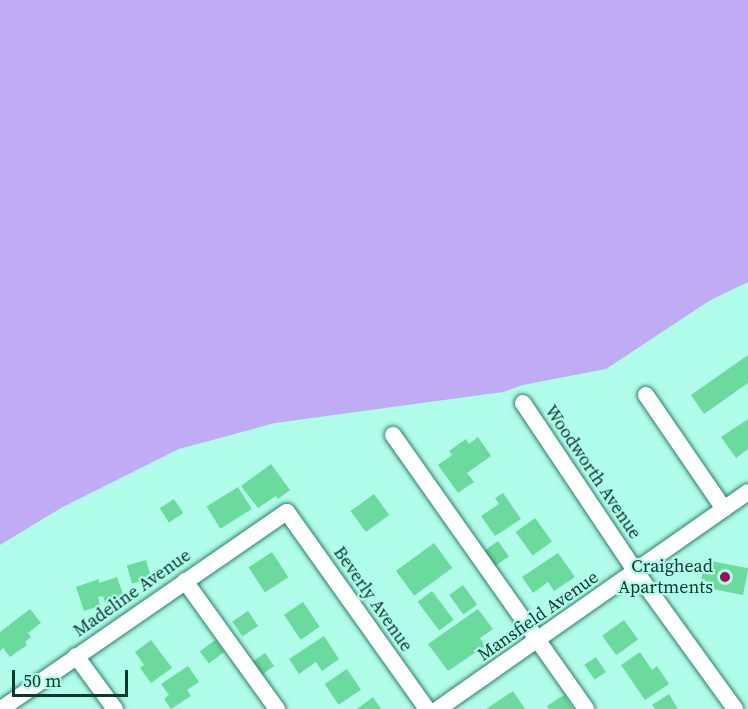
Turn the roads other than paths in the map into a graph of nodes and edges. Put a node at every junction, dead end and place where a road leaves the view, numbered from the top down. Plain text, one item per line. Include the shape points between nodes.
1 (646, 395) dead end
2 (523, 403) dead end
3 (393, 435) dead end
4 (748, 492) edge
5 (724, 509) junction
6 (287, 512) joint
7 (636, 572) junction
8 (184, 581) junction
9 (538, 640) junction
10 (76, 656) junction
11 (1, 709) edge
12 (115, 709) edge
13 (277, 709) edge
14 (427, 709) edge
15 (438, 709) edge
16 (586, 709) edge
17 (735, 709) edge

1 - 5 street
2 - 7 street, Woodworth Avenue
3 - 9 street
4 - 5 street, Mansfield Avenue
5 - 7 street, Mansfield Avenue
6 - 8 street, Madeline Avenue
6 - 14 street, Beverly Avenue
7 - 9 street, Mansfield Avenue
7 - 17 street, Woodworth Avenue
8 - 10 street, Madeline Avenue
8 - 13 street
9 - 15 street, Mansfield Avenue
9 - 16 street
10 - 11 street, Madeline Avenue
10 - 12 street

